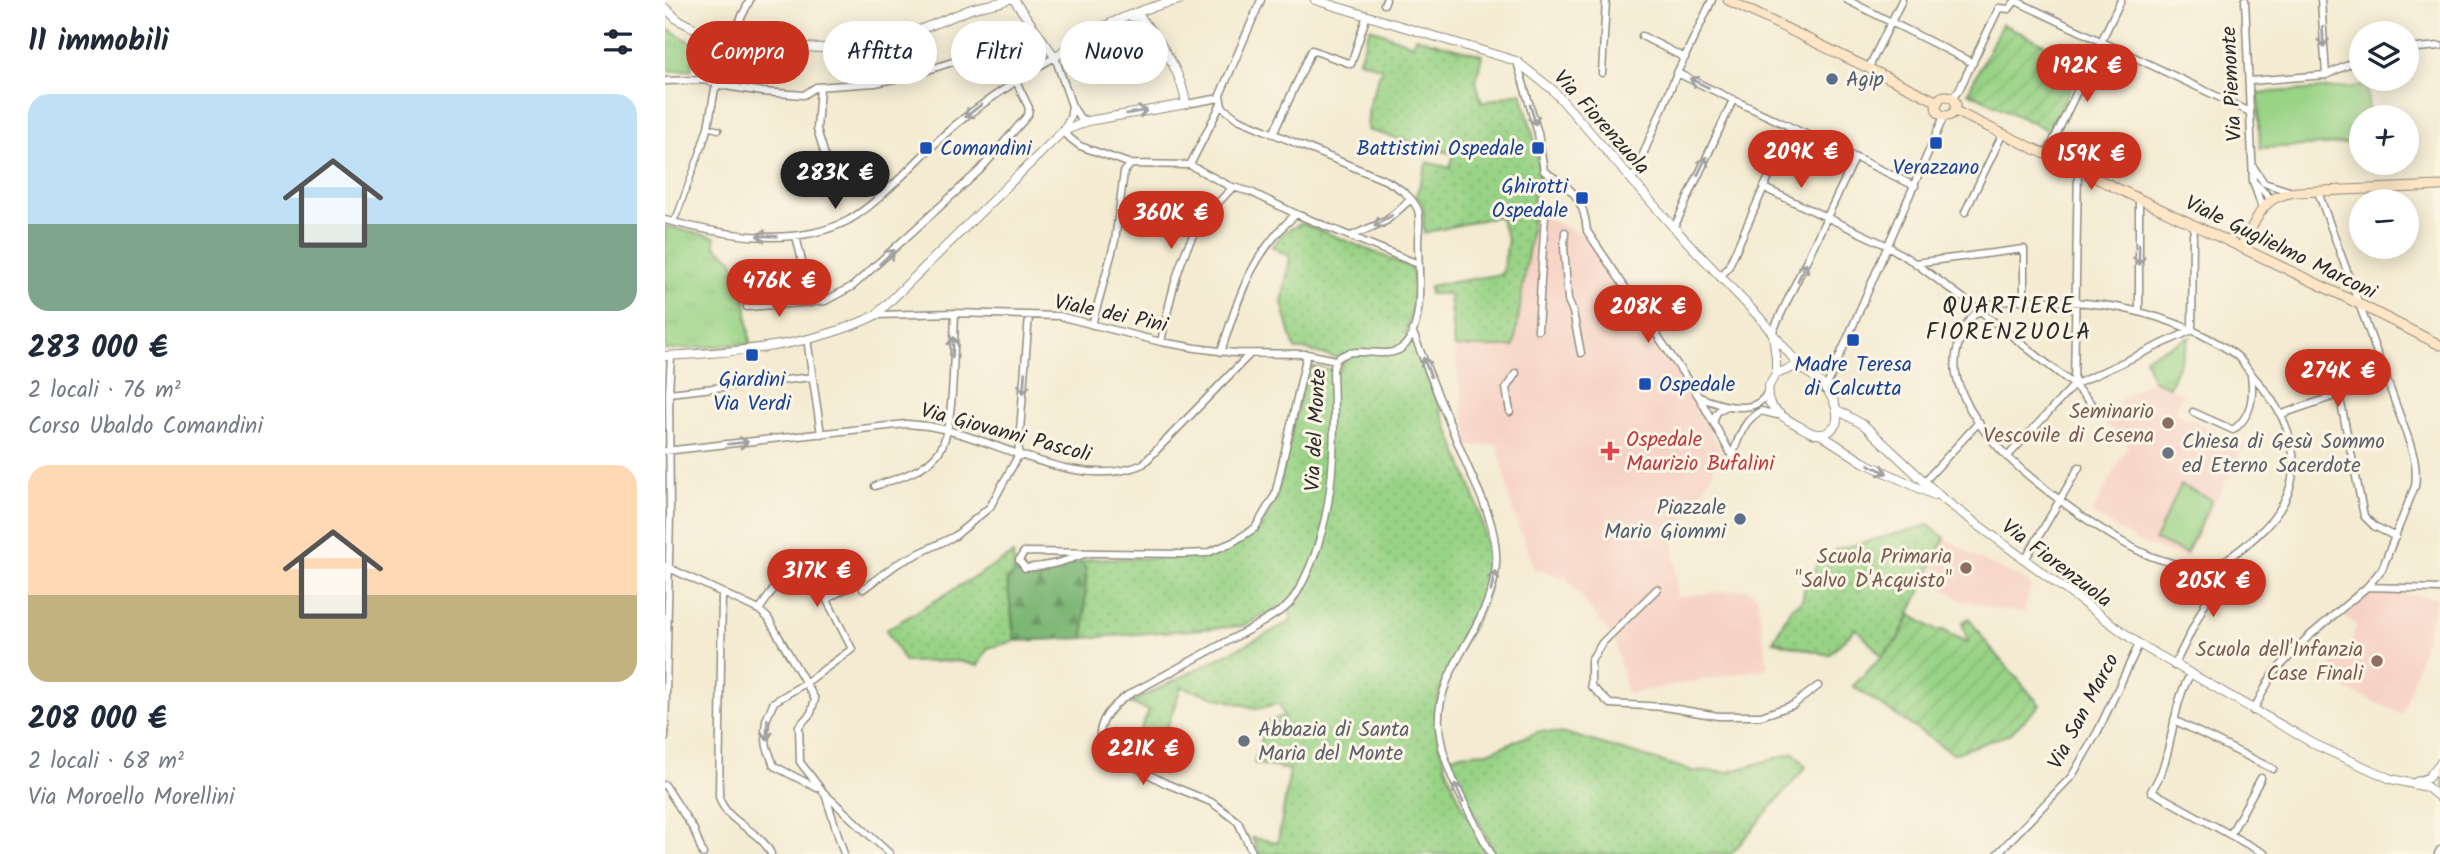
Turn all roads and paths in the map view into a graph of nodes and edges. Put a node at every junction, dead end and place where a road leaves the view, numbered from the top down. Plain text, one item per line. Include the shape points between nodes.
1 (750, 0) edge
2 (1007, 0) edge
3 (1014, 0) edge
4 (1179, 0) edge
5 (1261, 0) edge
6 (1315, 0) edge
7 (1606, 0) edge
8 (1712, 0) edge
9 (1728, 0) edge
10 (1847, 0) edge
11 (1902, 0) edge
12 (1994, 0) edge
13 (2121, 0) edge
14 (2245, 0) edge
15 (2321, 0) edge
16 (2016, 1) edge
17 (982, 3) edge
18 (1155, 3) edge
19 (665, 8) edge
20 (1999, 8) junction
21 (1367, 15) junction
22 (1128, 16) junction
23 (740, 21) edge
24 (1142, 21) edge
25 (1151, 21) edge
26 (1892, 21) junction
27 (686, 23) edge
28 (1642, 36) dead end
29 (2102, 41) junction
30 (2440, 46) edge
31 (809, 47) edge
32 (2419, 48) edge
33 (1055, 57) junction
34 (1168, 58) edge
35 (1685, 58) junction
36 (1516, 61) junction
37 (951, 62) edge
38 (1046, 62) edge
39 (1973, 62) junction
40 (2349, 64) edge
41 (1869, 67) junction
42 (1602, 73) dead end
43 (1677, 73) junction
44 (2326, 75) junction
45 (665, 81) edge
46 (2250, 81) junction
47 (1011, 84) edge
48 (1024, 84) edge
49 (719, 85) junction
50 (820, 87) junction
51 (1952, 98) junction
52 (1733, 100) junction
53 (1220, 101) junction
54 (1938, 102) junction
55 (1186, 104) junction
56 (1072, 106) junction
57 (1955, 111) junction
58 (2250, 112) junction
59 (1944, 116) junction
60 (1088, 121) junction
61 (708, 127) junction
62 (1791, 128) junction
63 (719, 130) dead end
64 (1062, 132) junction
65 (2003, 133) junction
66 (1273, 134) junction
67 (701, 149) joint
68 (2047, 154) junction
69 (1855, 158) junction
70 (826, 159) dead end
71 (1131, 164) junction
72 (1190, 165) junction
73 (2253, 166) junction
74 (2078, 169) junction
75 (1632, 181) junction
76 (2253, 181) junction
77 (1915, 186) junction
78 (2440, 186) edge
79 (1233, 187) junction
80 (1764, 188) junction
81 (2297, 192) junction
82 (2318, 192) junction
83 (2139, 198) junction
84 (1411, 199) junction
85 (2271, 199) junction
86 (2260, 211) junction
87 (1965, 212) dead end
88 (1296, 214) junction
89 (1545, 215) dead end
90 (1827, 217) junction
91 (665, 220) edge
92 (673, 222) junction
93 (2195, 225) junction
94 (1674, 228) junction
95 (1566, 232) dead end
96 (796, 236) junction
97 (1351, 236) junction
98 (1888, 246) junction
99 (2240, 247) junction
100 (1915, 263) junction
101 (1418, 264) junction
102 (1721, 276) junction
103 (2024, 301) junction
104 (2077, 302) junction
105 (810, 303) junction
106 (2360, 304) junction
107 (747, 307) dead end
108 (1979, 310) junction
109 (2140, 312) junction
110 (955, 313) junction
111 (1029, 314) junction
112 (876, 315) junction
113 (1092, 325) junction
114 (1412, 330) junction
115 (1538, 330) dead end
116 (2192, 330) junction
117 (1772, 333) junction
118 (807, 339) junction
119 (1161, 342) junction
120 (2439, 344) edge
121 (1221, 352) junction
122 (1581, 353) dead end
123 (1250, 354) junction
124 (1307, 354) junction
125 (668, 356) edge
126 (1336, 360) junction
127 (1802, 369) junction
128 (1515, 373) dead end
129 (2251, 373) junction
130 (1776, 374) junction
131 (812, 377) junction
132 (2386, 378) junction
133 (2074, 385) junction
134 (1825, 390) junction
135 (1768, 391) junction
136 (669, 393) junction
137 (2339, 394) junction
138 (1699, 397) junction
139 (1727, 406) junction
140 (1751, 406) junction
141 (1839, 411) junction
142 (2098, 411) dead end
143 (1510, 412) dead end
144 (2193, 412) dead end
145 (2282, 414) junction
146 (1782, 417) junction
147 (1714, 421) junction
148 (1979, 422) junction
149 (1742, 429) junction
150 (948, 431) junction
151 (821, 434) junction
152 (1820, 435) junction
153 (667, 451) edge
154 (1018, 456) junction
155 (2007, 457) junction
156 (2079, 467) dead end
157 (1924, 482) junction
158 (875, 486) dead end
159 (1943, 499) junction
160 (2059, 500) junction
161 (2396, 537) junction
162 (1087, 553) junction
163 (2025, 560) junction
164 (2227, 560) junction
165 (667, 566) edge
166 (852, 585) dead end
167 (2367, 587) junction
168 (863, 589) dead end
169 (1657, 589) dead end
170 (2440, 589) edge
171 (722, 593) junction
172 (827, 599) junction
173 (759, 610) junction
174 (2139, 644) junction
175 (2174, 666) junction
176 (2190, 675) junction
177 (807, 682) junction
178 (1818, 686) dead end
179 (2253, 711) junction
180 (666, 715) edge
181 (2173, 720) junction
182 (665, 738) edge
183 (2440, 763) edge
184 (2273, 769) dead end
185 (2440, 770) edge
186 (2261, 778) dead end
187 (2414, 783) junction
188 (665, 785) edge
189 (824, 793) junction
190 (2440, 796) edge
191 (2230, 835) junction
192 (703, 854) edge
193 (771, 854) edge
194 (844, 854) edge
195 (890, 854) edge
196 (1253, 854) edge
197 (1490, 854) edge
198 (1997, 854) edge
199 (2265, 854) edge

1 - 23 street
2 - 17 street
3 - 33 street
4 - 18 street
5 - 53 street
6 - 21 street, Via Fiorenzuola
7 - 42 street
8 - 35 street
9 - 41 main road
10 - 26 street
11 - 26 street
12 - 20 street
13 - 29 street
14 - 46 street, Via Piemonte
15 -> 44 street
16 - 20 street via 2009,9
16 - 29 street
17 - 31 street via 885,44
18 - 22 street
18 - 25 street
19 - 27 street
20 - 39 street
21 - 36 street, Via Fiorenzuola
21 - 66 street via 1351,64 1312,50
22 - 24 street
22 - 33 street via 1087,34
26 - 39 street
26 - 41 street
28 - 35 street
29 - 58 street
29 - 68 street
30 - 32 street
33 - 38 street
33 - 56 street
34 - 55 street via 1183,86
35 - 43 street
36 - 75 street, Via Fiorenzuola via 1553,90
36 -> 138 street via 1538,133 1544,171 1577,195 1587,230
37 - 50 street via 875,83
39 - 51 street
40 - 44 street
41 - 54 main road
52 -> 43 street
43 - 75 street
44 - 46 street
45 - 49 street via 705,80
46 - 58 street, Via Piemonte
47 -> 96 street via 953,126 850,219
105 -> 48 street via 825,301 853,286 980,170 1028,115
49 - 50 street via 804,95
49 - 61 street
50 - 70 street via 817,129
51 - 54 main road
51 - 57 main road
52 - 62 street
94 -> 52 street
53 - 55 street
53 - 66 street via 1238,119
53 - 72 street
54 - 59 main road
60 -> 55 street
56 - 60 street
56 - 64 street
57 - 59 main road
57 - 65 main road, Viale Guglielmo Marconi
58 - 73 street, Via Piemonte
59 - 77 street
60 - 64 street
61 - 63 street
61 - 67 street
62 - 69 street
62 - 80 street
64 - 71 street via 1080,146
64 - 112 street
65 - 68 main road, Viale Guglielmo Marconi
65 - 87 street
66 - 84 street via 1387,181
67 - 92 street
68 - 74 main road, Viale Guglielmo Marconi
69 - 77 street
69 - 90 street
71 - 72 street
71 - 113 street via 1123,178 1115,241
72 - 79 street
73 - 76 street, Via Piemonte
73 - 81 street via 2264,183
74 - 83 main road, Viale Guglielmo Marconi
74 - 104 street
75 - 94 street, Via Fiorenzuola
76 - 85 street
76 - 86 street, Via Piemonte
77 - 98 street
78 - 82 main road
79 - 88 street
79 - 119 street via 1207,215 1181,262
80 - 90 street
80 - 102 street
81 - 82 main road
81 - 85 main road
82 - 106 street
83 - 93 main road, Viale Guglielmo Marconi
83 -> 109 street
84 -> 97 street via 1385,221
84 - 101 street via 1419,216
85 - 86 main road
86 - 99 main road
88 - 97 street
88 - 121 street via 1258,256
89 - 115 street
90 - 98 street
117 -> 90 street
91 - 92 street
96 -> 92 street via 725,232
93 - 99 main road, Viale Guglielmo Marconi
93 - 116 street
94 - 102 street, Via Fiorenzuola
95 - 122 street via 1568,300
96 - 105 street
97 - 101 street
98 - 100 street
98 - 134 street
99 - 106 main road, Viale Guglielmo Marconi
100 - 103 street via 2024,249
100 - 108 street
101 - 114 street via 1421,296
102 - 117 street, Via Fiorenzuola
103 - 104 street
103 - 108 street via 2010,300
104 - 109 street
104 - 133 street
105 - 107 street
106 - 120 main road, Viale Guglielmo Marconi
106 - 132 street
108 - 133 street
108 - 148 street via 1961,334 1955,361 1958,384
109 - 116 street
110 - 111 street, Viale dei Pini
110 - 112 street, Viale dei Pini
150 -> 110 street
111 - 113 street, Viale dei Pini
111 -> 154 street
112 - 118 street via 849,329
113 - 119 street, Viale dei Pini
114 - 126 street, Via del Monte via 1397,351 1346,354
197 -> 114 street via 1457,788 1439,728 1445,687 1489,598 1496,576 1496,552 1489,512
116 - 129 street via 2236,355
116 - 133 street
117 - 127 street, Via Fiorenzuola
117 - 130 street
118 - 125 street
118 - 131 street
119 - 121 street, Viale dei Pini
121 - 123 street, Viale dei Pini
123 - 124 street, Viale dei Pini
123 - 154 street, Via Giovanni Pascoli via 1143,464 1127,471 1094,473
124 - 126 street, Viale dei Pini
124 - 162 street via 1275,495 1255,528 1207,553
125 - 136 street
126 - 196 street, Via del Monte via 1328,506 1295,596 1275,615 1119,702 1100,728 1103,750 1210,802 1238,822
127 - 130 street via 1786,368
127 - 134 street
128 - 143 street via 1506,388
129 - 144 street via 2252,401 2237,428
129 - 145 street
130 - 135 street
131 - 136 street
131 - 151 street
132 - 137 street
132 - 161 street via 2417,469
133 - 142 street
133 - 155 street
134 - 141 street
135 - 140 street
135 - 146 street via 1768,401
136 - 153 street
137 - 145 street
137 - 161 street via 2364,516
138 - 139 street
138 - 147 street
139 - 140 street
139 - 147 street via 1715,414
140 - 149 street
141 - 152 street via 1832,430
141 - 157 street, Via Fiorenzuola via 1864,425
145 - 164 street via 2292,442 2290,492 2260,533
146 - 149 street via 1769,411 1755,414
146 - 152 street
147 - 149 street via 1732,456
148 - 155 street
148 - 157 street
150 - 151 street, Via Giovanni Pascoli via 906,424
150 - 154 street, Via Giovanni Pascoli
150 - 158 street via 938,454 912,473
153 -> 151 street, Via Giovanni Pascoli
152 -> 159 street, Via Fiorenzuola via 1863,462
153 - 165 street
154 - 168 street via 991,507 955,536 897,564
155 - 160 street
156 - 160 street
157 - 159 street, Via Fiorenzuola
159 - 163 street, Via Fiorenzuola
160 - 163 street
160 - 164 street via 2151,556 2198,568
161 - 167 street via 2382,569
162 - 162 street via 1024,552 1019,560 1025,568 1041,567
163 - 174 street, Via Fiorenzuola
164 - 175 street
165 - 171 street
165 - 180 street
166 - 172 street
167 - 170 street
167 - 179 street via 2272,675
169 - 178 street via 1602,643 1591,660 1591,687 1610,704 1761,716 1793,705
171 - 173 street
171 - 193 street via 719,797 730,816 760,838
172 - 173 street via 810,567 802,564 787,570
172 - 177 street via 852,649
173 - 177 street via 777,629
174 - 175 street, Via Fiorenzuola
174 - 198 street, Via San Marco via 2072,776
175 - 176 street, Via Fiorenzuola
176 - 179 street, Via Fiorenzuola
176 - 181 street
177 - 189 street via 815,702 799,726 799,756
177 -> 189 street via 771,707 767,747 774,766
179 - 187 street, Via Fiorenzuola via 2379,775
180 - 182 street
181 - 184 street
181 - 191 street via 2161,775 2151,791
183 - 187 street via 2428,778
185 - 190 main road
186 - 191 street
187 - 190 street, Via Fiorenzuola
188 - 192 street via 694,830
189 - 194 street
189 - 195 street
191 - 199 street

